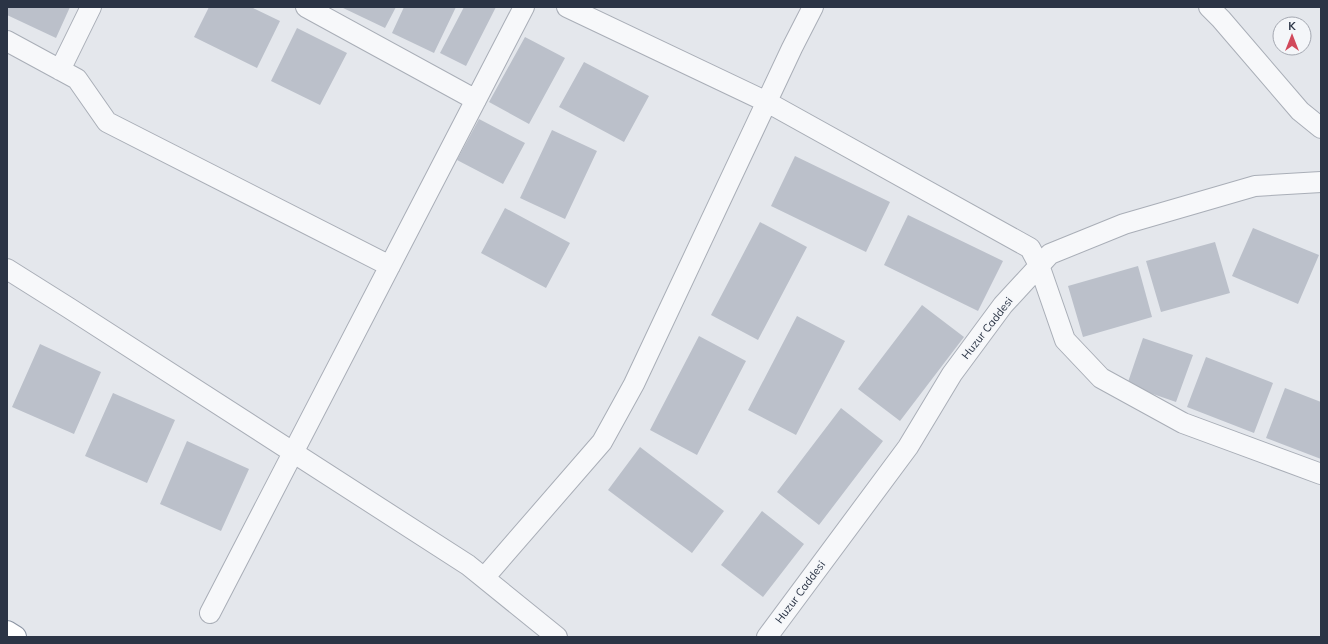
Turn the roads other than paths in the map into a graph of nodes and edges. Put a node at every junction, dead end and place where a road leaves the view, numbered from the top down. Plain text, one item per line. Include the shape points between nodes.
1 (91, 7) edge
2 (306, 7) edge
3 (524, 7) edge
4 (567, 7) edge
5 (813, 7) edge
6 (1208, 7) edge
7 (7, 41) edge
8 (60, 70) junction
9 (476, 100) junction
10 (767, 102) junction
11 (1321, 128) edge
12 (1321, 182) edge
13 (1039, 265) junction
14 (390, 266) junction
15 (7, 269) edge
16 (294, 453) junction
17 (1321, 474) edge
18 (484, 578) junction
19 (210, 613) dead end
20 (7, 632) edge
21 (15, 637) edge
22 (556, 637) edge
23 (767, 637) edge

1 - 8 street
2 - 9 street
3 - 9 street
4 - 10 street
5 - 10 street
6 - 11 street via 1300,110
7 - 8 street
8 - 14 street via 77,79 107,122
9 - 14 street
10 - 13 street via 1030,248
10 - 18 street via 634,384 602,442
12 - 13 street, Huzur Caddesi via 1255,186 1124,224 1050,254
13 - 17 street via 1065,340 1101,378 1183,423
13 - 23 street, Huzur Caddesi via 1003,305 952,374 908,447
14 - 16 street
15 - 16 street
16 - 18 street via 468,565
16 - 19 street
18 - 22 street
20 - 21 highway

